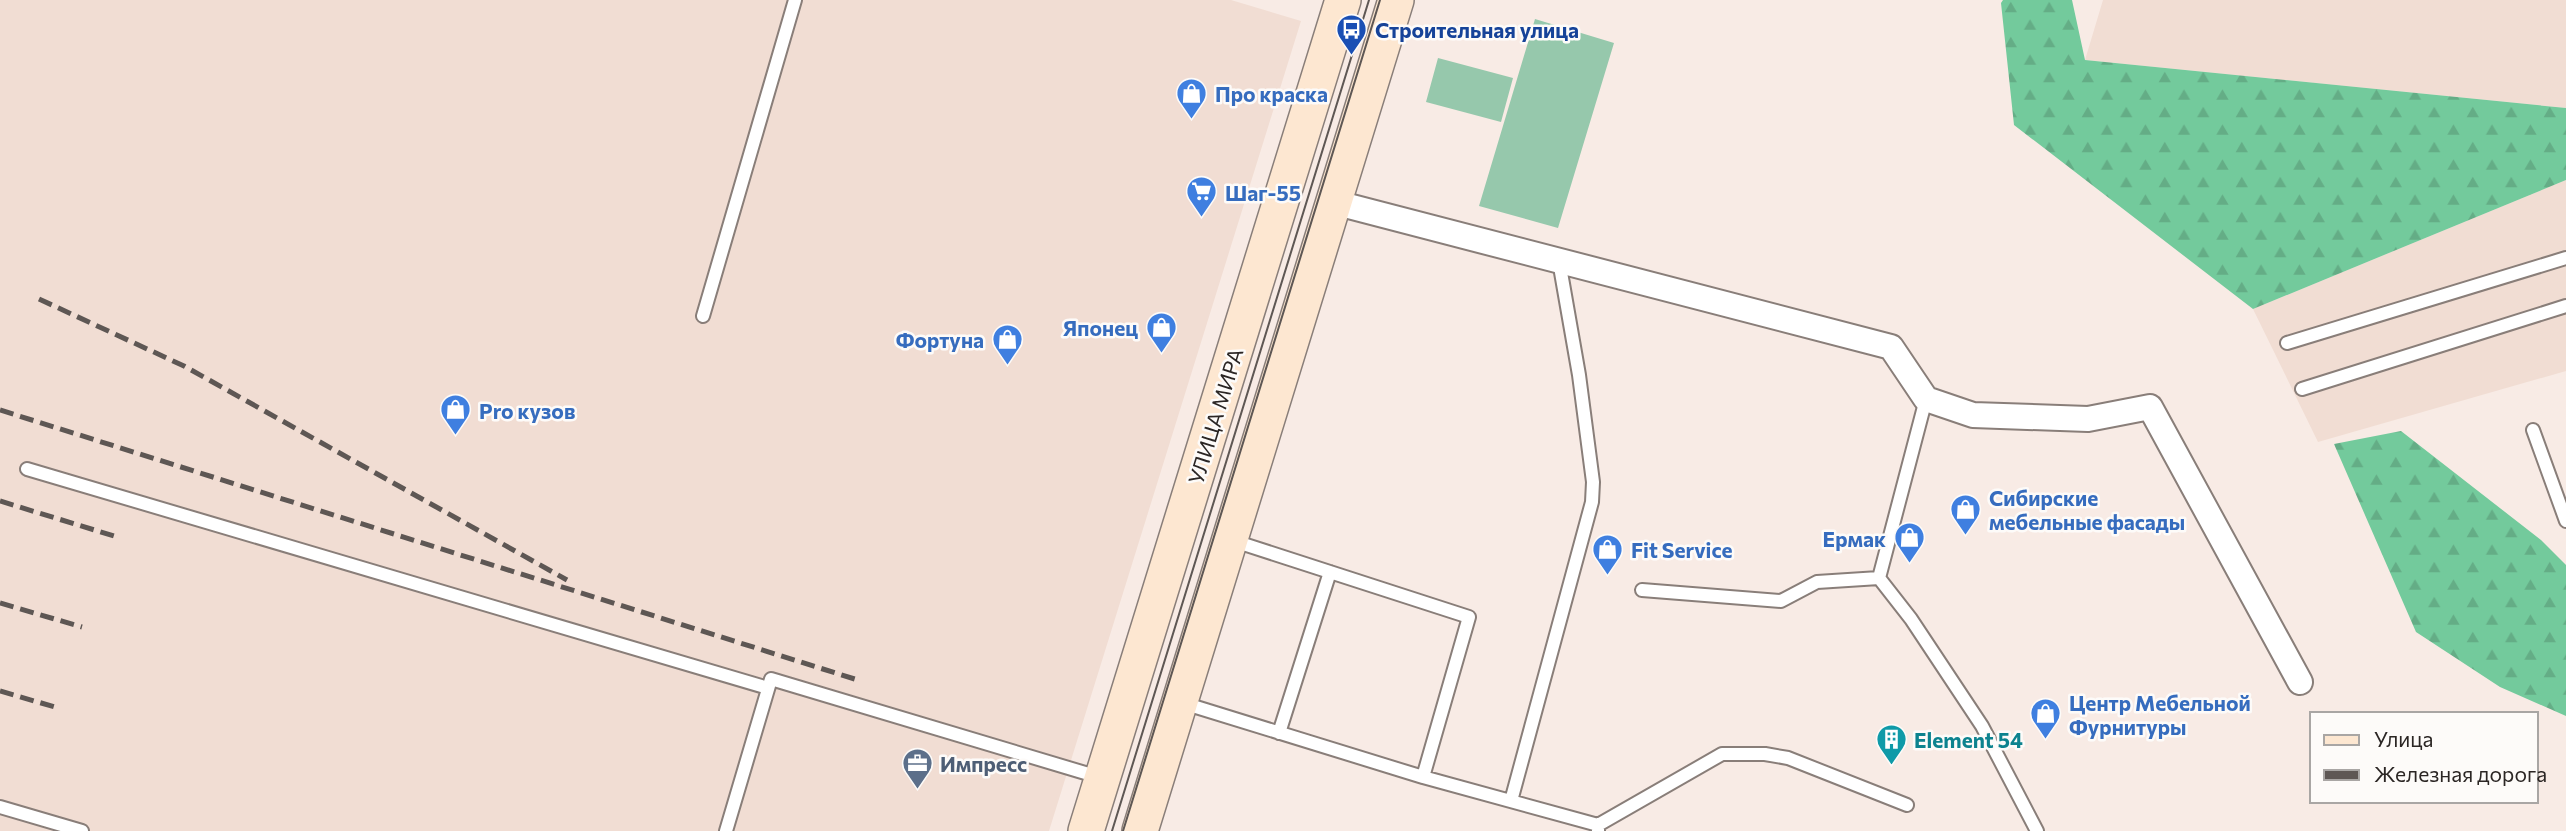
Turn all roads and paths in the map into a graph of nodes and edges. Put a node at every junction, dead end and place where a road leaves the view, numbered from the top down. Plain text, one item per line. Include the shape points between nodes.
1 (795, 0) edge
2 (1343, 0) edge
3 (1396, 0) edge
4 (1285, 190) junction
5 (1333, 202) junction
6 (2566, 258) edge
7 (1559, 261) junction
8 (2566, 306) edge
9 (703, 316) dead end
10 (2287, 343) dead end
11 (2302, 389) dead end
12 (1926, 399) junction
13 (2533, 430) dead end
14 (27, 469) dead end
15 (2566, 521) edge
16 (1230, 540) junction
17 (1330, 572) junction
18 (1879, 578) junction
19 (1642, 590) dead end
20 (2300, 682) dead end
21 (768, 688) junction
22 (1179, 702) junction
23 (1279, 733) junction
24 (1423, 777) junction
25 (1103, 778) junction
26 (1511, 801) junction
27 (1907, 805) dead end
28 (0, 807) edge
29 (1598, 828) edge
30 (82, 831) edge
31 (726, 831) edge
32 (1086, 831) edge
33 (1140, 831) edge
34 (2037, 831) edge

1 - 9 lane
2 - 4 street, УЛИЦА МИРА
3 - 5 street
4 - 5 street
4 - 25 street, УЛИЦА МИРА
5 - 7 street
5 - 16 street
6 - 10 lane
7 - 12 street via 1891,347
7 - 26 lane via 1581,388 1592,502
8 - 11 lane
12 - 18 lane
12 - 20 street via 1973,415 2088,419 2150,407
13 - 15 lane
14 - 21 lane
16 - 17 lane
16 - 22 street
17 - 23 lane
17 - 24 lane via 1469,617
18 - 19 lane via 1817,582 1781,601
18 - 34 lane via 1982,726
21 - 25 lane via 771,679
21 - 31 lane
22 - 23 lane
22 - 33 street
23 - 24 lane
24 - 26 lane
25 - 32 street, УЛИЦА МИРА
26 - 29 lane
27 - 29 lane via 1787,758 1722,754
28 - 30 lane

